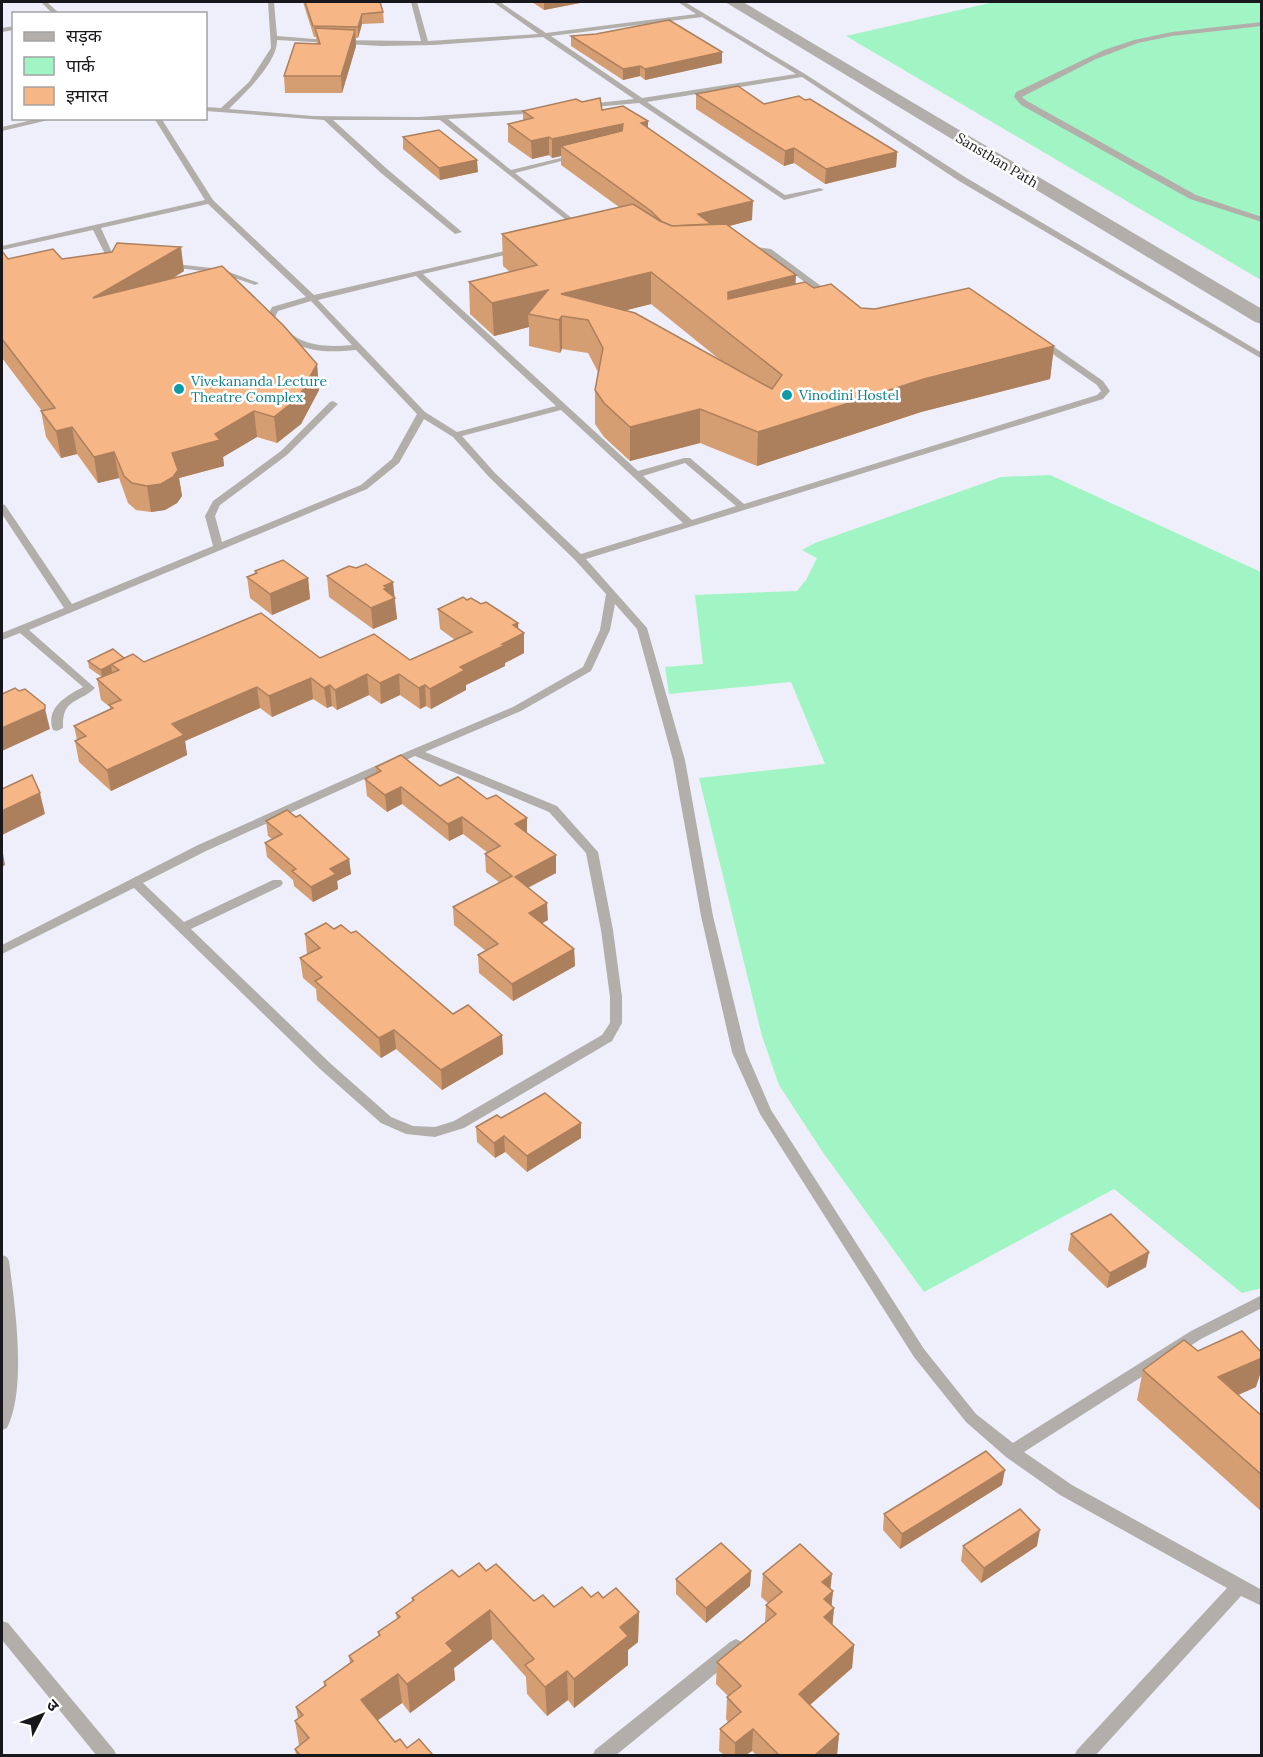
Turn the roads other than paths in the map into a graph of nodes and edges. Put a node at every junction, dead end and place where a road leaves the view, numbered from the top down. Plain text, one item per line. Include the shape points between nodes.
1 (271, 2) edge
2 (414, 2) edge
3 (496, 2) edge
4 (681, 2) edge
5 (734, 2) edge
6 (703, 15) junction
7 (1262, 24) edge
8 (545, 35) junction
9 (273, 38) junction
10 (425, 43) junction
11 (803, 75) junction
12 (643, 100) junction
13 (574, 107) edge
14 (207, 109) edge
15 (223, 110) junction
16 (552, 110) edge
17 (441, 117) junction
18 (326, 118) junction
19 (45, 120) edge
20 (158, 120) edge
21 (2, 129) edge
22 (586, 154) edge
23 (510, 171) junction
24 (820, 190) dead end
25 (210, 201) junction
26 (1262, 220) edge
27 (96, 227) junction
28 (458, 232) dead end
29 (575, 237) edge
30 (530, 247) edge
31 (2, 248) edge
32 (736, 248) edge
33 (124, 263) edge
34 (156, 264) edge
35 (417, 273) junction
36 (255, 283) dead end
37 (312, 298) junction
38 (830, 309) edge
39 (1262, 318) edge
40 (1033, 336) edge
41 (360, 348) junction
42 (1262, 357) edge
43 (333, 404) dead end
44 (562, 406) junction
45 (422, 414) junction
46 (456, 435) junction
47 (636, 475) junction
48 (741, 506) junction
49 (2, 507) edge
50 (688, 522) junction
51 (218, 546) junction
52 (579, 558) junction
53 (611, 594) junction
54 (70, 609) junction
55 (22, 629) junction
56 (2, 637) edge
57 (57, 728) dead end
58 (416, 752) junction
59 (136, 883) junction
60 (277, 883) dead end
61 (182, 928) junction
62 (2, 950) edge
63 (2, 1261) edge
64 (1262, 1301) edge
65 (6, 1329) edge
66 (2, 1424) edge
67 (1012, 1452) junction
68 (1238, 1587) junction
69 (1262, 1599) edge
70 (2, 1628) edge
71 (748, 1638) edge
72 (108, 1755) edge
73 (601, 1755) edge
74 (1083, 1755) edge

1 - 9 lane
2 - 10 lane
3 - 8 lane
4 - 6 lane
5 - 39 street, Sansthan Path
6 - 8 lane
6 - 11 lane
7 - 26 lane via 1144,39 1092,58 1018,97 1193,197
8 - 10 lane
8 - 12 lane
9 - 10 lane via 332,44
9 - 15 lane via 274,48 252,83
11 - 12 lane
11 - 42 lane via 962,178
12 - 13 lane
12 - 24 lane via 788,201
14 - 15 lane
15 - 18 lane
16 - 17 lane
17 - 18 lane
17 - 23 lane
18 - 28 lane
19 - 21 lane
20 - 25 lane
22 - 23 lane
23 - 29 lane via 586,234
25 - 27 lane
25 - 37 lane
27 - 31 lane
27 - 33 lane via 112,260
30 - 35 lane
32 - 38 lane via 768,251 826,294 821,303
34 - 36 lane via 204,268
35 - 37 lane
35 - 44 lane
37 - 41 lane
37 - 41 lane via 275,309 271,317 286,337 328,351
40 - 48 lane via 1101,383 1106,391 1092,400
41 - 45 lane
43 - 51 lane via 284,453 216,502 210,516
44 - 46 lane
44 - 47 lane
45 - 46 lane
45 - 51 lane via 396,461 364,487
46 - 52 lane
47 - 48 lane via 687,460
47 - 50 lane
48 - 50 lane
49 - 54 lane
50 - 52 lane
51 - 54 lane
52 - 53 lane
53 - 58 lane via 605,630 587,669 517,709
53 - 67 lane via 642,628 678,760 724,994 740,1052 765,1111 925,1361 971,1418
54 - 55 lane
55 - 56 lane
55 - 57 lane via 95,686 61,704
58 - 59 lane via 202,848
58 - 61 lane via 553,809 592,852 616,998 616,1023 607,1038 459,1125 435,1132 411,1131 386,1120 325,1066
59 - 61 lane
59 - 62 lane
60 - 61 lane
63 - 65 lane
64 - 67 lane via 1196,1335
65 - 66 lane via 7,1406
67 - 68 lane via 1066,1490
68 - 69 lane
68 - 74 lane
70 - 72 lane
71 - 73 lane

